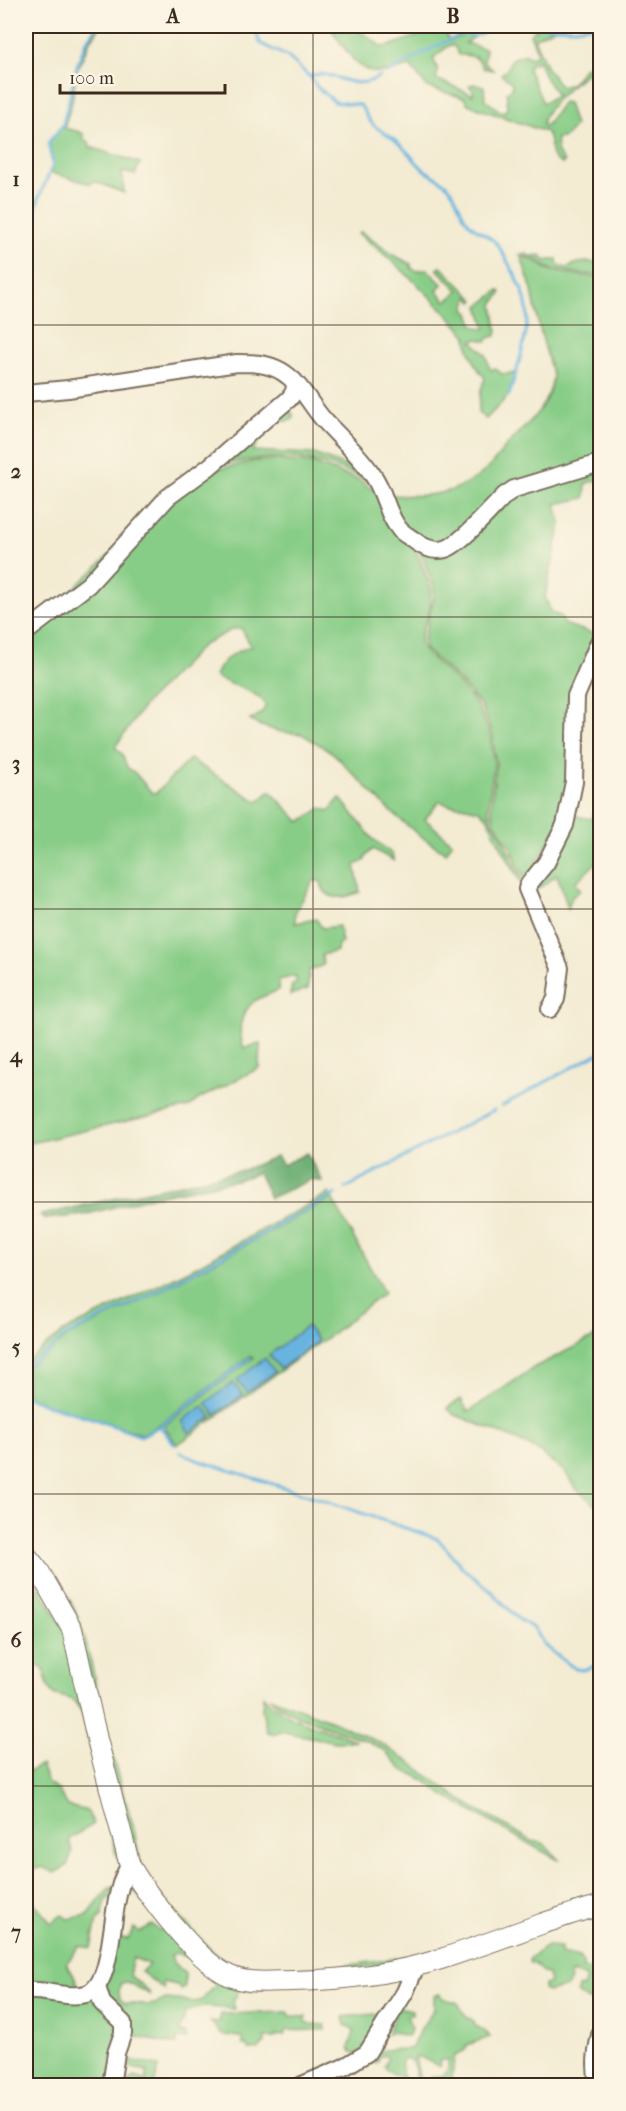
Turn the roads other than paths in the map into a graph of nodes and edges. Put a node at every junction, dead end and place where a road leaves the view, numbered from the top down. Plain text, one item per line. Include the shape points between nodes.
1 (294, 381) junction
2 (26, 393) edge
3 (600, 464) edge
4 (26, 632) edge
5 (600, 640) edge
6 (550, 1009) dead end
7 (26, 1555) edge
8 (130, 1866) junction
9 (600, 1906) edge
10 (416, 1966) junction
11 (97, 1987) junction
12 (26, 1991) edge
13 (600, 2035) edge
14 (111, 2085) edge
15 (300, 2085) edge
16 (599, 2085) edge

1 - 2 street via 270,366 237,363
1 - 3 street via 322,418 366,464 400,530 436,550 457,543 513,489
1 - 4 street via 296,387 288,399 168,497 88,585
5 - 6 street via 576,696 574,782 565,825 546,863 527,889 560,968 556,999
7 - 8 main road via 72,1629
8 - 10 main road via 164,1914 200,1954 237,1979 309,1981
8 - 11 street via 121,1879 105,1970
9 - 10 main road
10 - 15 street via 405,1992 367,2053
11 - 12 street via 87,1994
11 - 14 street via 102,2003 123,2023
13 - 16 street via 595,2064

